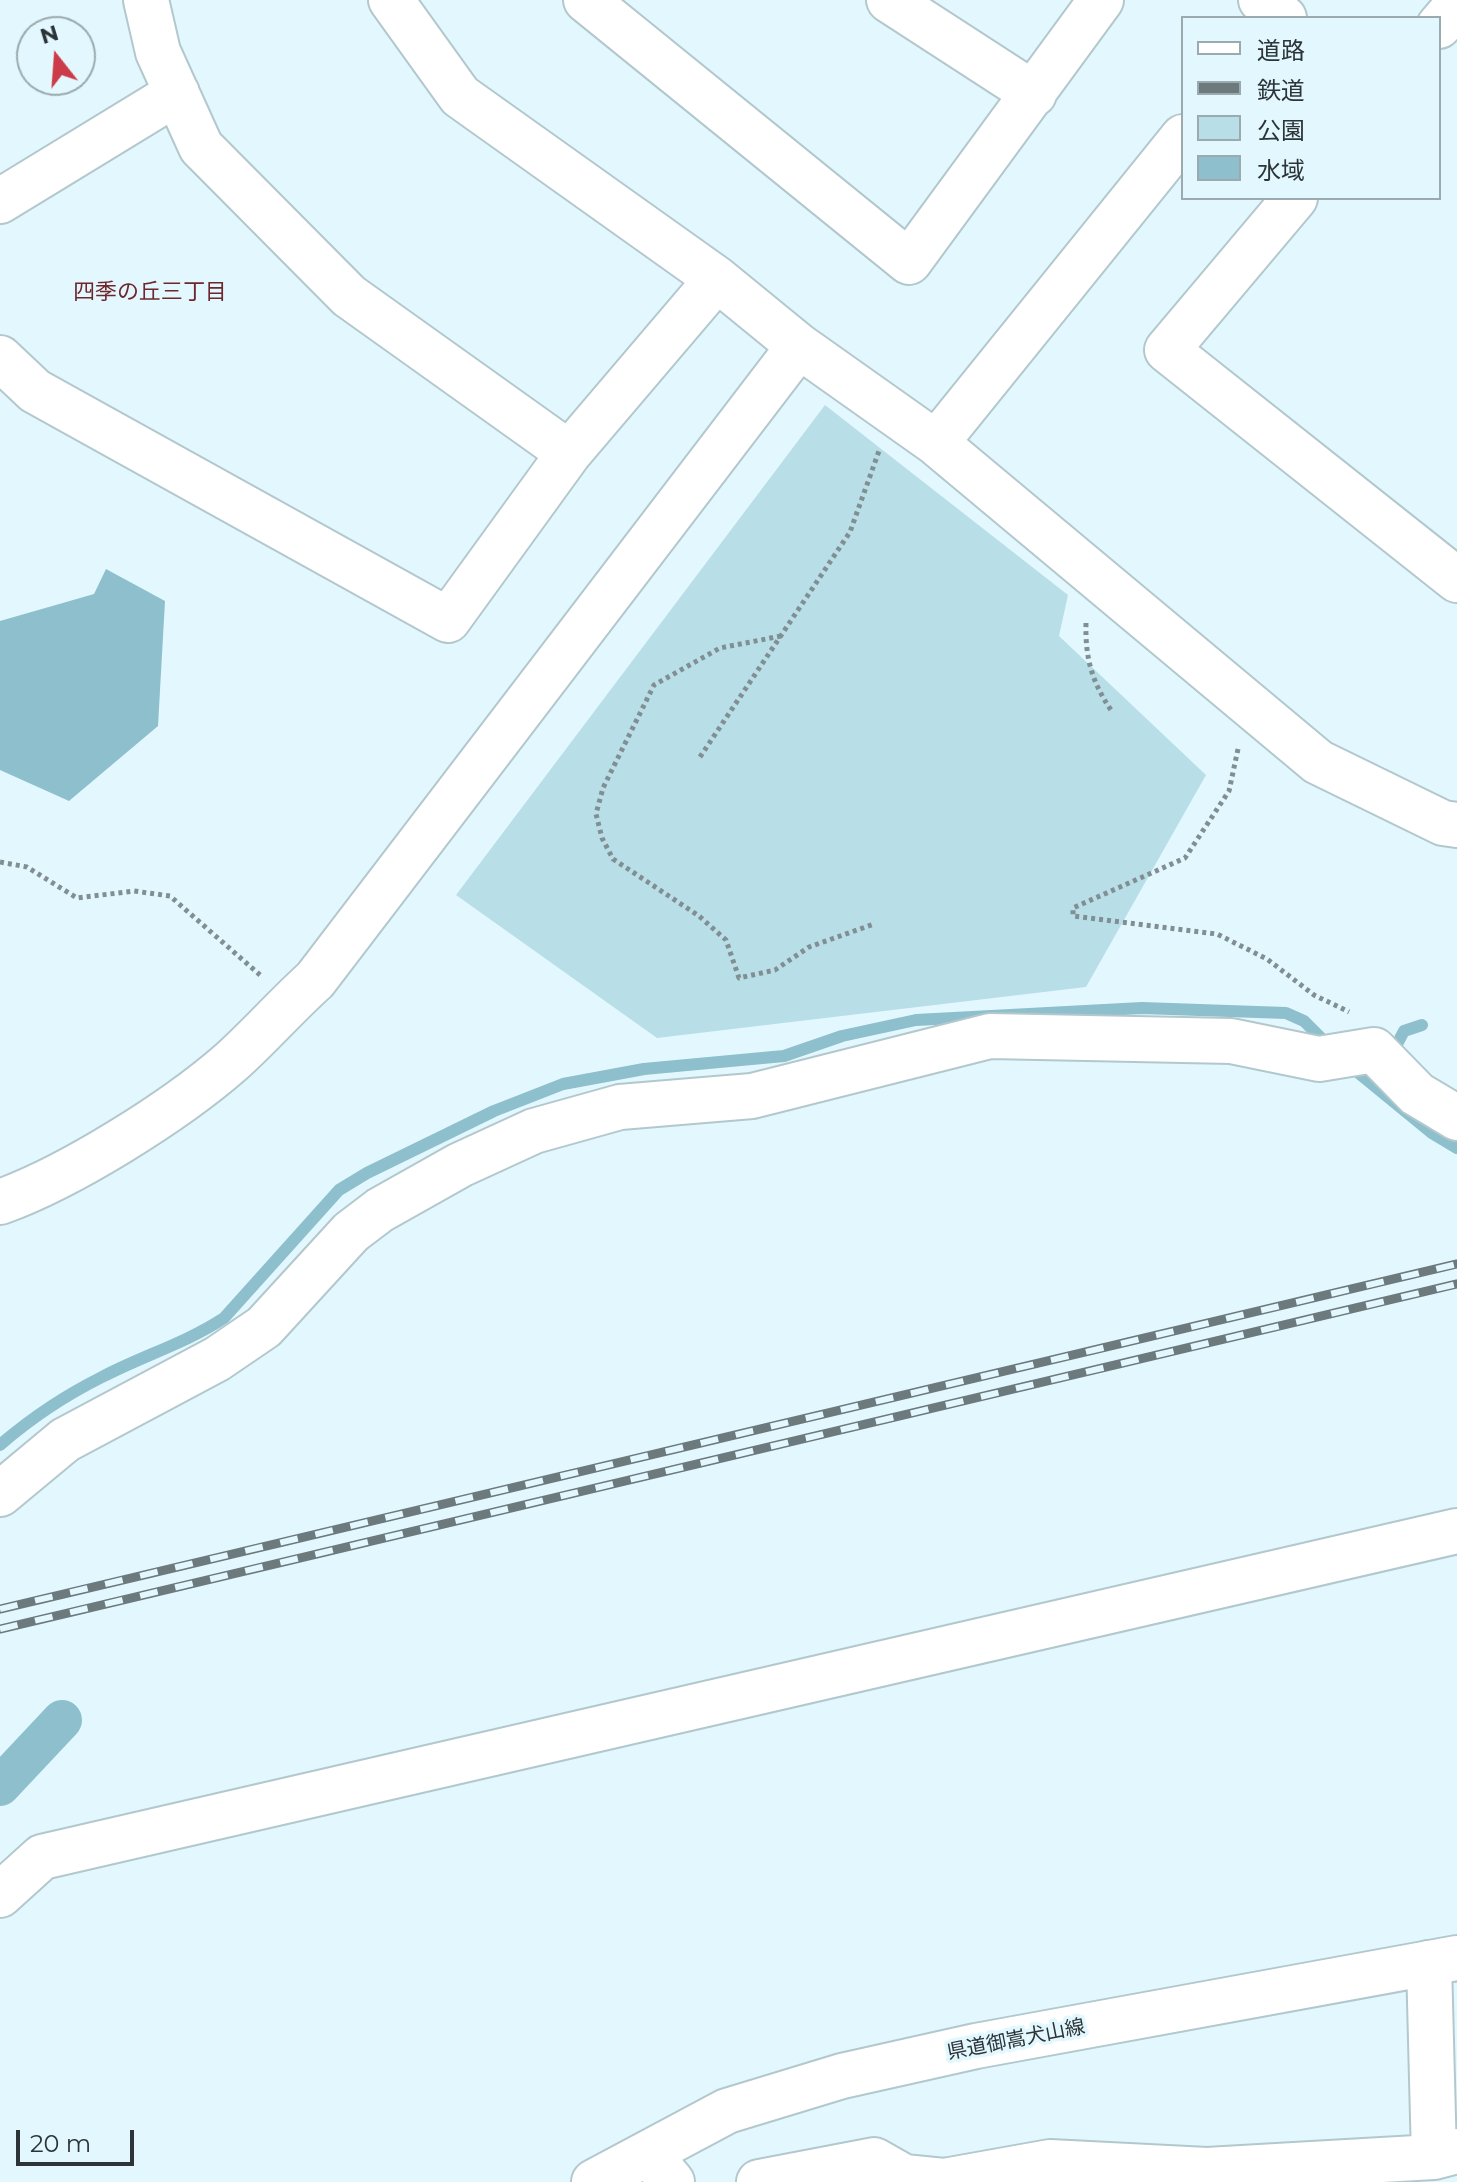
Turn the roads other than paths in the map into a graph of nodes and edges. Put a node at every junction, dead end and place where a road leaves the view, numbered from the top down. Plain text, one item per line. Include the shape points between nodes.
1 (146, 0) edge
2 (391, 0) edge
3 (586, 0) edge
4 (889, 0) edge
5 (1101, 0) edge
6 (1457, 5) edge
7 (1441, 24) edge
8 (177, 93) junction
9 (1034, 94) junction
10 (1181, 139) edge
11 (1293, 200) edge
12 (0, 201) edge
13 (717, 279) junction
14 (799, 346) junction
15 (0, 358) edge
16 (936, 443) junction
17 (569, 453) junction
18 (1457, 580) edge
19 (1457, 825) edge
20 (1457, 1118) edge
21 (0, 1202) edge
22 (0, 1494) edge
23 (1457, 1531) edge
24 (0, 1895) edge
25 (1443, 1961) edge
26 (1446, 2154) edge
27 (661, 2168) edge
28 (876, 2171) edge
29 (594, 2182) edge
30 (759, 2182) edge

1 - 8 street via 158,52
2 - 13 street via 460,96
3 - 9 street via 909,262
4 - 9 street
5 - 9 street
6 - 7 street
8 - 12 street
8 - 17 street via 201,147 349,296
10 - 16 street
11 - 18 street via 1167,350
13 - 14 street
13 - 17 street
14 - 16 street
14 - 21 street via 315,980 230,1063 140,1129
15 - 17 street via 35,391 448,620
16 - 19 street via 1318,762
20 - 22 street via 1417,1094 1374,1050 1319,1059 1231,1041 990,1036 752,1096 620,1107 534,1131 380,1210 351,1232 264,1327 217,1359 65,1440
23 - 24 street via 42,1857
25 - 26 street
25 - 27 street, 県道御嵩犬山線 via 976,2046 842,2076 727,2111
26 - 28 street via 1207,2170 1050,2162 944,2181
27 - 29 street, 県道御嵩犬山線
28 - 30 street

